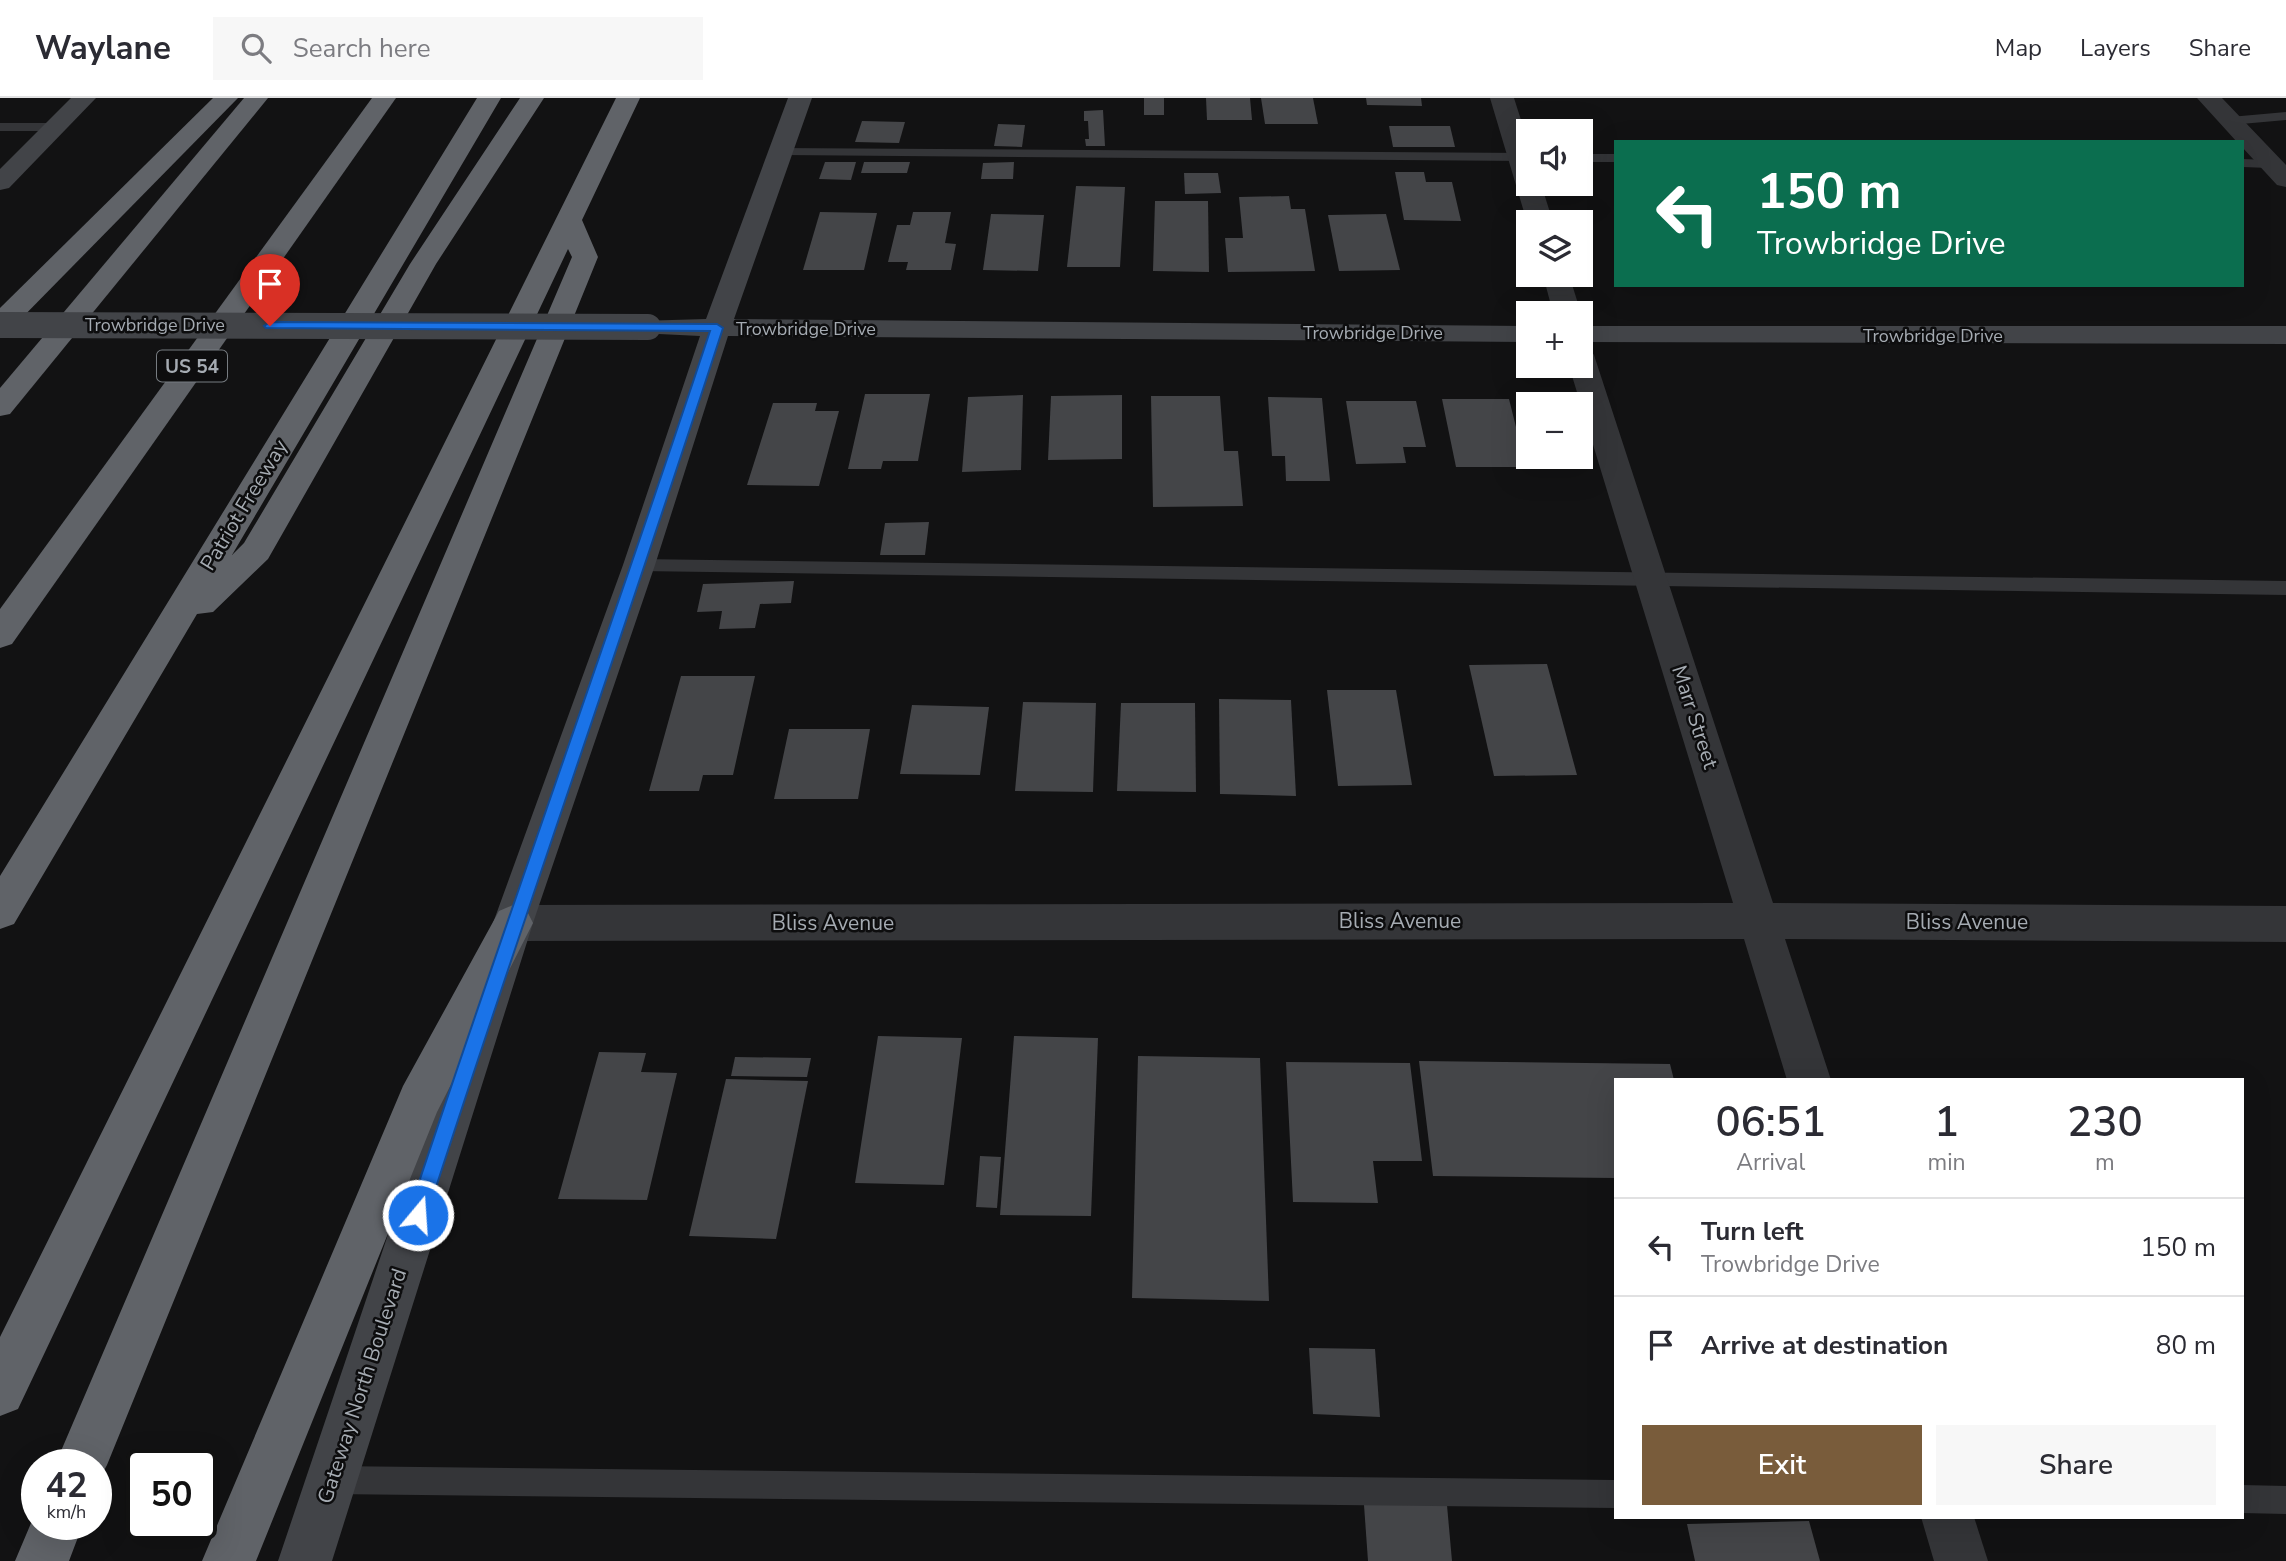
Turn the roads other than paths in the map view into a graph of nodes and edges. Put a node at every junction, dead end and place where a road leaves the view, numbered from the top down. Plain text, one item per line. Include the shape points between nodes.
1 (85, 98) edge
2 (226, 98) edge
3 (256, 98) edge
4 (384, 98) edge
5 (489, 98) edge
6 (532, 98) edge
7 (628, 98) edge
8 (800, 98) edge
9 (1502, 98) edge
10 (2209, 98) edge
11 (2286, 116) edge
12 (2230, 121) junction
13 (0, 127) edge
14 (55, 127) junction
15 (1516, 136) edge
16 (783, 151) junction
17 (1516, 157) edge
18 (1593, 158) edge
19 (1614, 158) edge
20 (2244, 164) edge
21 (2278, 172) edge
22 (0, 183) edge
23 (569, 220) junction
24 (0, 325) edge
25 (717, 328) junction
26 (1516, 334) edge
27 (1593, 334) edge
28 (2286, 335) edge
29 (1587, 378) edge
30 (0, 407) edge
31 (639, 565) junction
32 (1652, 581) junction
33 (2286, 587) edge
34 (0, 635) edge
35 (164, 639) junction
36 (0, 912) edge
37 (1759, 921) junction
38 (513, 923) junction
39 (2286, 924) edge
40 (1808, 1078) edge
41 (0, 1391) edge
42 (88, 1449) edge
43 (331, 1480) junction
44 (1614, 1494) edge
45 (2244, 1499) edge
46 (2286, 1500) edge
47 (1948, 1519) edge
48 (51, 1540) edge
49 (42, 1561) edge
50 (229, 1561) edge
51 (305, 1561) edge
52 (1961, 1561) edge

1 - 14 main road
2 - 24 highway
3 - 30 highway
4 - 34 highway, US 54
5 - 35 highway, Patriot Freeway
6 - 35 highway via 423,264 256,551
7 - 23 highway
8 - 16 main road, Gateway North Boulevard
9 - 15 street
10 - 12 street
11 - 12 lane
12 - 21 street
13 - 14 lane
14 - 22 main road
16 - 17 lane
16 - 25 main road, Gateway North Boulevard
18 - 19 lane
20 - 21 lane
23 - 41 highway
23 - 42 highway via 585,257
24 - 25 main road, Trowbridge Drive, bridge
25 - 26 main road, Trowbridge Drive
25 - 31 main road, Gateway North Boulevard
27 - 28 main road, Trowbridge Drive
29 - 32 street, Marr Street
31 - 32 lane
31 - 38 main road, Gateway North Boulevard
32 - 33 lane
32 - 37 street, Marr Street
35 - 36 highway, Patriot Freeway
37 - 38 street, Bliss Avenue
37 - 39 street, Bliss Avenue
37 - 40 street, Marr Street
38 - 43 main road, Gateway North Boulevard
38 - 50 highway via 419,1101
43 - 44 lane
43 - 51 main road, Gateway North Boulevard
45 - 46 lane
47 - 52 street
48 - 49 highway

